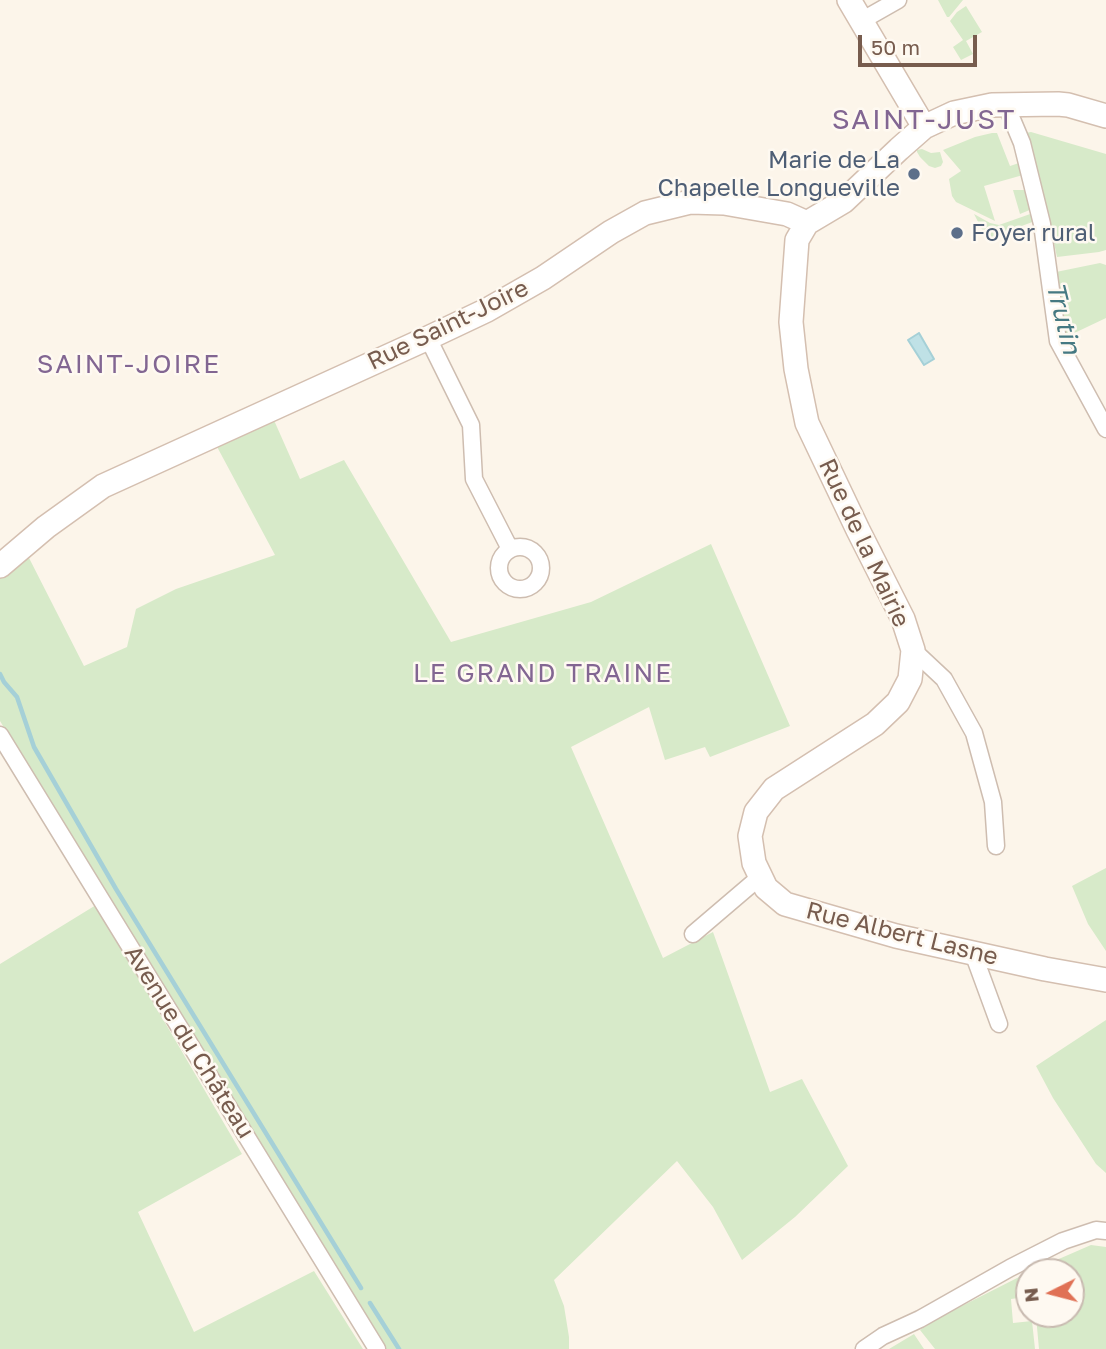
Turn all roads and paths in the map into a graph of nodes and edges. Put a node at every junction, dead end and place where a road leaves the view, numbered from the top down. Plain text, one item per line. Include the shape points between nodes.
1 (849, 0) edge
2 (898, 0) edge
3 (861, 21) junction
4 (1006, 105) junction
5 (1106, 116) edge
6 (924, 127) junction
7 (807, 223) junction
8 (428, 338) junction
9 (1106, 429) edge
10 (510, 549) dead end
11 (0, 566) edge
12 (913, 650) junction
13 (0, 735) edge
14 (996, 846) dead end
15 (761, 876) junction
16 (693, 934) dead end
17 (973, 953) junction
18 (1106, 980) edge
19 (999, 1024) dead end
20 (1106, 1231) edge
21 (377, 1349) edge
22 (864, 1349) edge

1 - 3 street
2 - 3 street
3 - 6 street
4 - 5 street via 1068,105
4 - 6 street via 954,113
4 - 9 street via 1022,143 1042,224 1058,341
6 - 7 street via 844,201
7 - 8 street, Rue Saint-Joire via 787,214 724,203 690,202 645,213 543,278
7 - 12 street, Rue de la Mairie via 797,240 791,322 807,423 903,619
8 - 10 street via 471,425 474,479
8 - 11 street, Rue Saint-Joire via 103,486
12 - 14 street, Rue de la Mairie via 944,679 974,733 993,802
12 - 15 street, Rue Albert Lasne via 910,679 898,702 875,724 774,789 757,812 750,836
13 - 21 street, Avenue du Château
15 - 16 street
15 - 17 street, Rue Albert Lasne via 766,888 785,904
17 - 18 street, Rue Albert Lasne
17 - 19 street
20 - 22 street via 1063,1241

